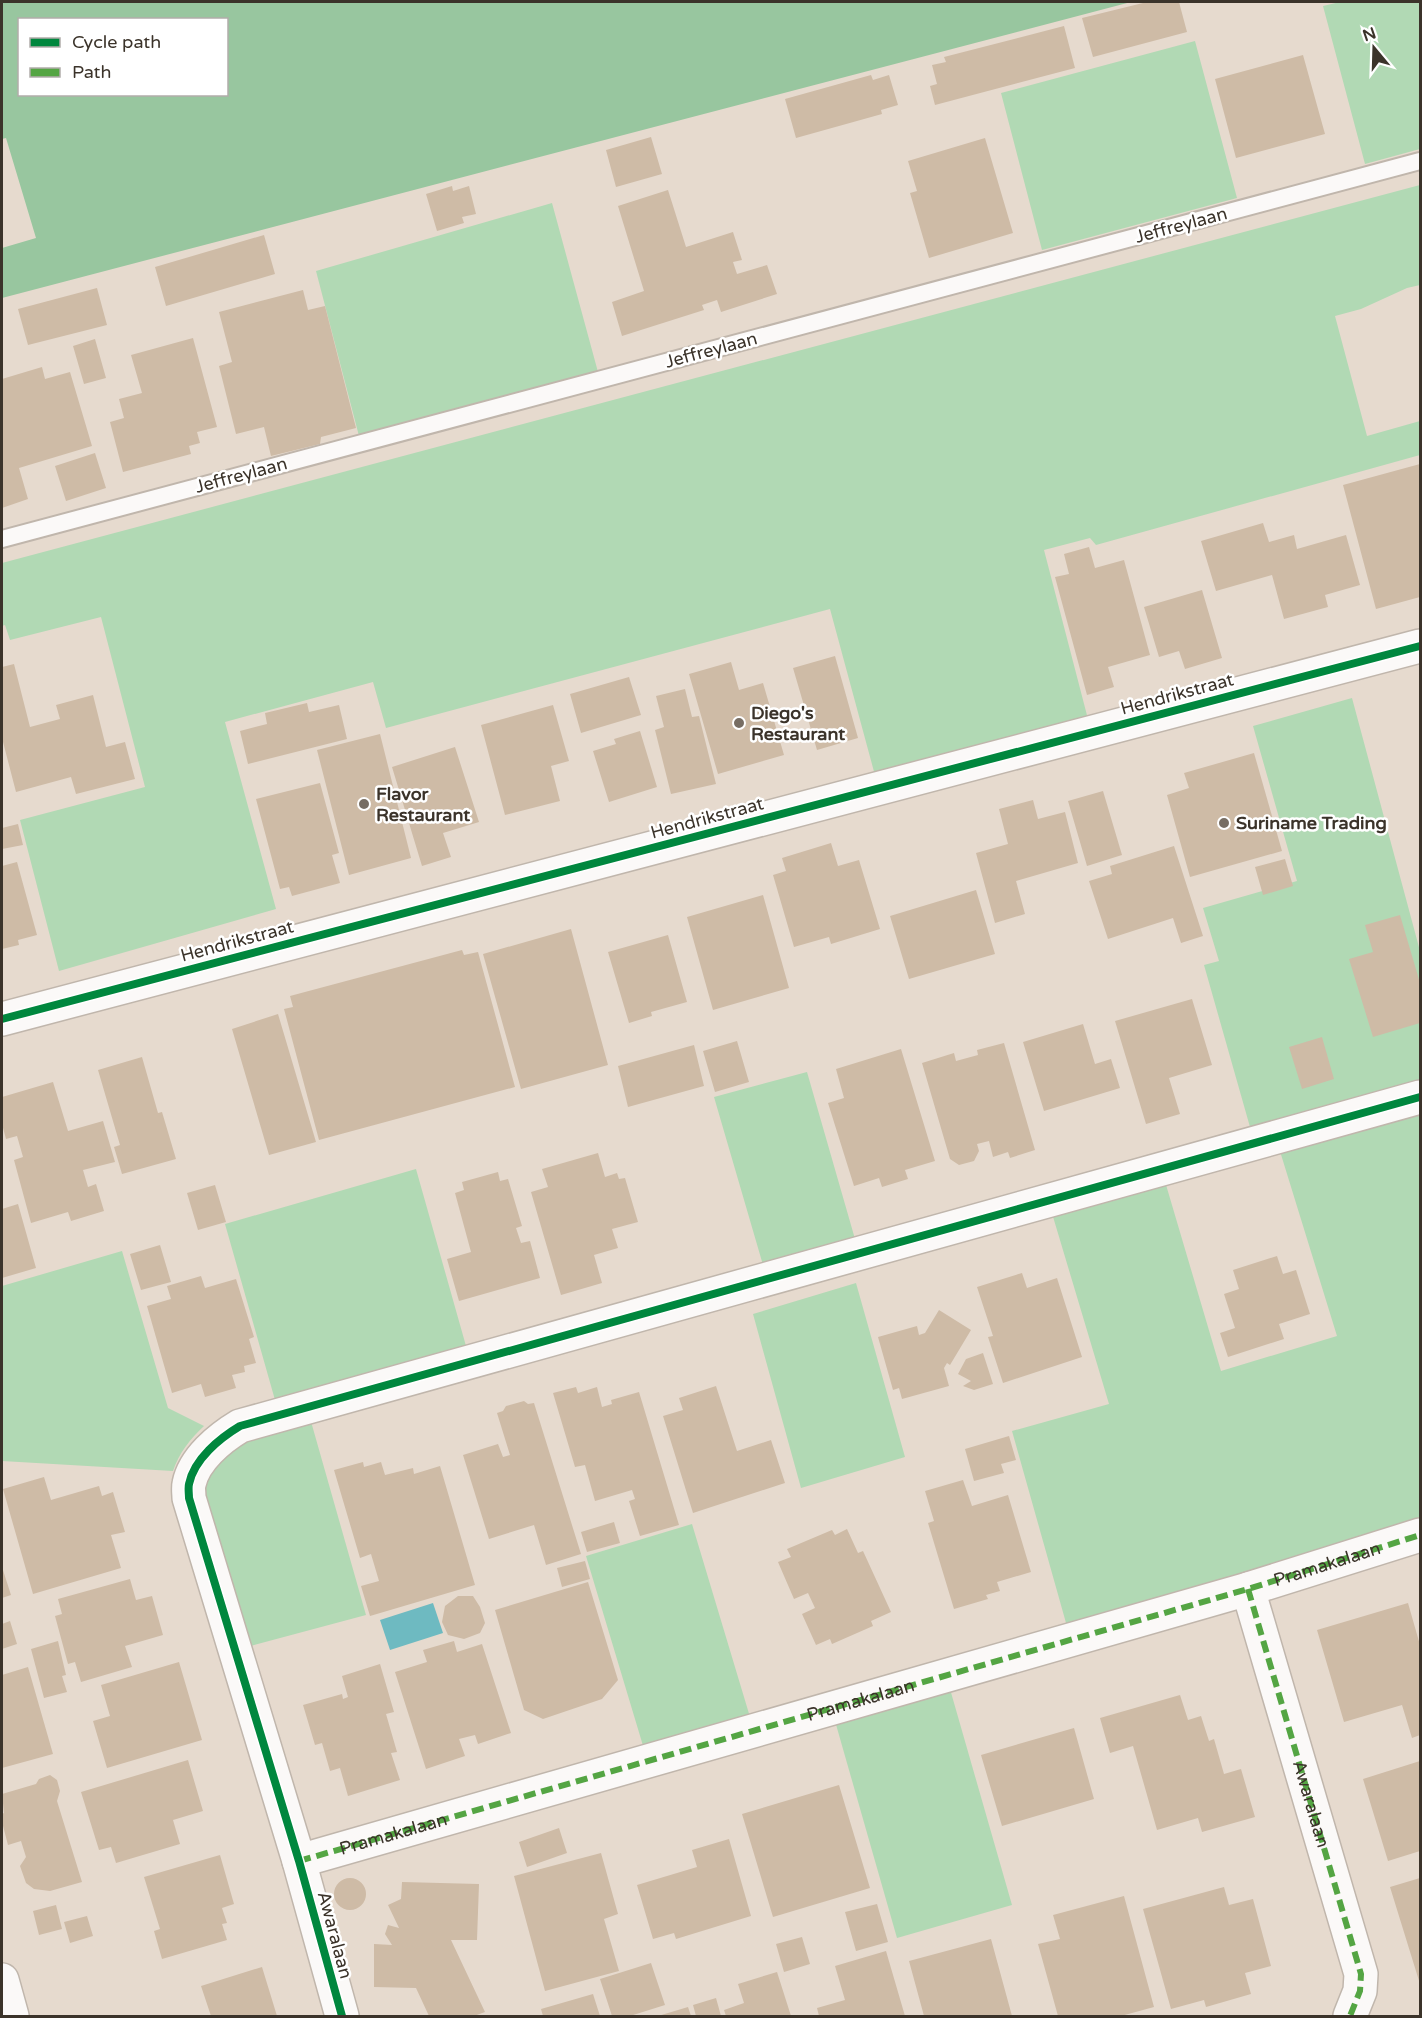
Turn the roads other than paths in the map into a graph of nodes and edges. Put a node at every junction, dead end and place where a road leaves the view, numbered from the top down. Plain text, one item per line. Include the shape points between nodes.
1 (1420, 161) edge
2 (2, 539) edge
3 (1420, 646) edge
4 (2, 1019) edge
5 (1420, 1097) edge
6 (1420, 1535) edge
7 (1248, 1589) junction
8 (299, 1861) junction
9 (2, 1980) edge
10 (12, 2016) edge
11 (342, 2016) edge
12 (1350, 2016) edge

1 - 2 lane, Jeffreylaan
3 - 4 street, Hendrikstraat
5 - 8 street, Awaralaan via 240,1426 225,1435 197,1465 189,1483 189,1498
6 - 7 street, Pramakalaan
7 - 8 street, Pramakalaan
7 - 12 street, Awaralaan via 1361,1974 1360,1991
8 - 11 street, Awaralaan
9 - 10 street

